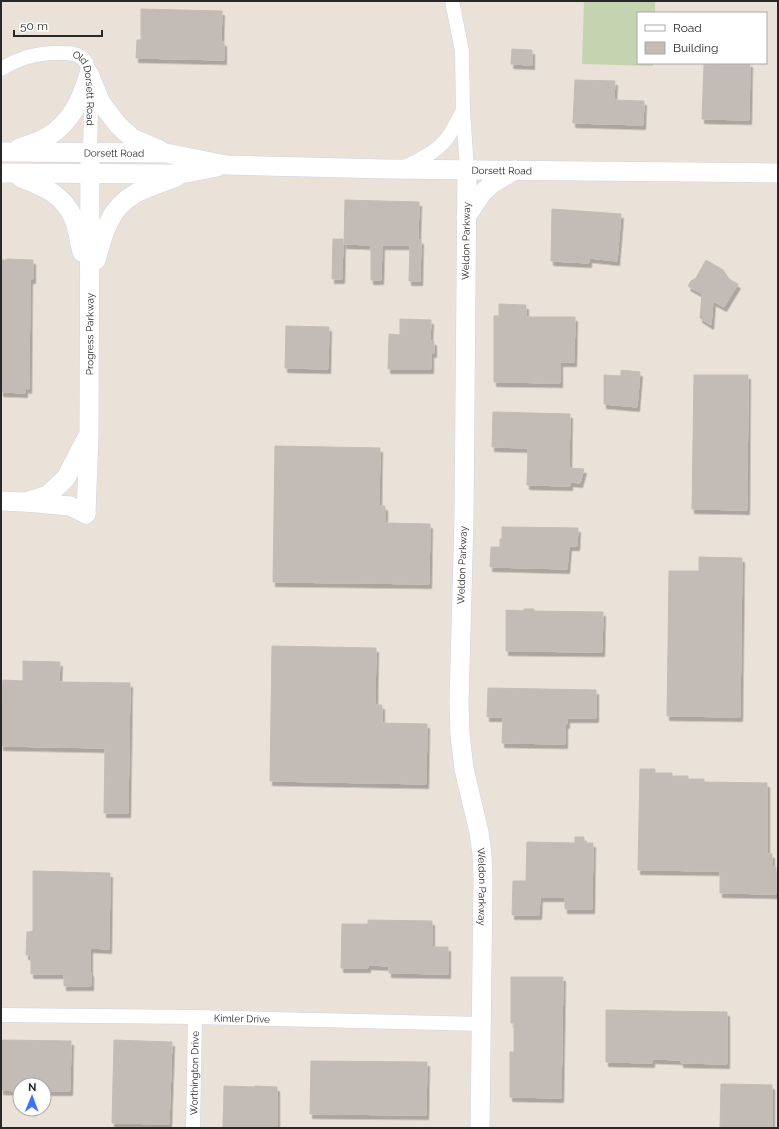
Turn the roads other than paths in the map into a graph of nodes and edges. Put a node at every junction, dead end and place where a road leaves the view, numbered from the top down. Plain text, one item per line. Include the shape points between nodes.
1 (452, 1) edge
2 (1, 69) edge
3 (89, 74) junction
4 (463, 110) junction
5 (4, 152) edge
6 (90, 153) junction
7 (166, 153) junction
8 (226, 165) junction
9 (400, 169) junction
10 (467, 169) junction
11 (516, 170) junction
12 (90, 173) junction
13 (778, 173) edge
14 (5, 174) edge
15 (181, 174) junction
16 (466, 217) junction
17 (90, 280) junction
18 (89, 434) junction
19 (1, 501) edge
20 (25, 502) junction
21 (1, 512) edge
22 (86, 514) junction
23 (1, 1015) edge
24 (195, 1017) junction
25 (482, 1024) junction
26 (193, 1128) edge
27 (480, 1128) edge

1 - 4 street, Weldon Parkway via 462,51
2 - 3 street, Old Dorsett Road via 40,53 67,53 81,58
3 - 5 street via 83,95 66,122 48,137
3 - 6 street, Old Dorsett Road
3 - 7 street via 101,103 118,125 132,138
4 - 9 street via 442,145
4 - 10 street, Weldon Parkway
5 - 6 street, Dorsett Road
6 - 7 street, Dorsett Road
6 - 12 street, Progress Parkway
7 - 8 street, Dorsett Road
8 - 9 street, Dorsett Road
8 - 15 street, Dorsett Road
9 - 10 street, Dorsett Road
10 - 11 street, Dorsett Road
10 - 16 street, Weldon Parkway
11 - 13 street, Dorsett Road
11 - 16 street via 493,183 482,193
12 - 14 street, Dorsett Road
12 - 15 street, Dorsett Road
12 - 17 street, Progress Parkway
14 - 17 street via 44,186 66,205 73,218
15 - 17 street via 133,195 118,207 109,220 102,238
16 - 25 street, Weldon Parkway via 464,518 459,703 464,769 482,854
17 - 18 street, Progress Parkway
18 - 20 street via 66,478 48,495
18 - 22 street, Progress Parkway
19 - 20 street
20 - 22 street via 70,506
21 - 22 street
23 - 24 street, Kimler Drive
24 - 25 street, Kimler Drive
24 - 26 street, Worthington Drive
25 - 27 street, Weldon Parkway

